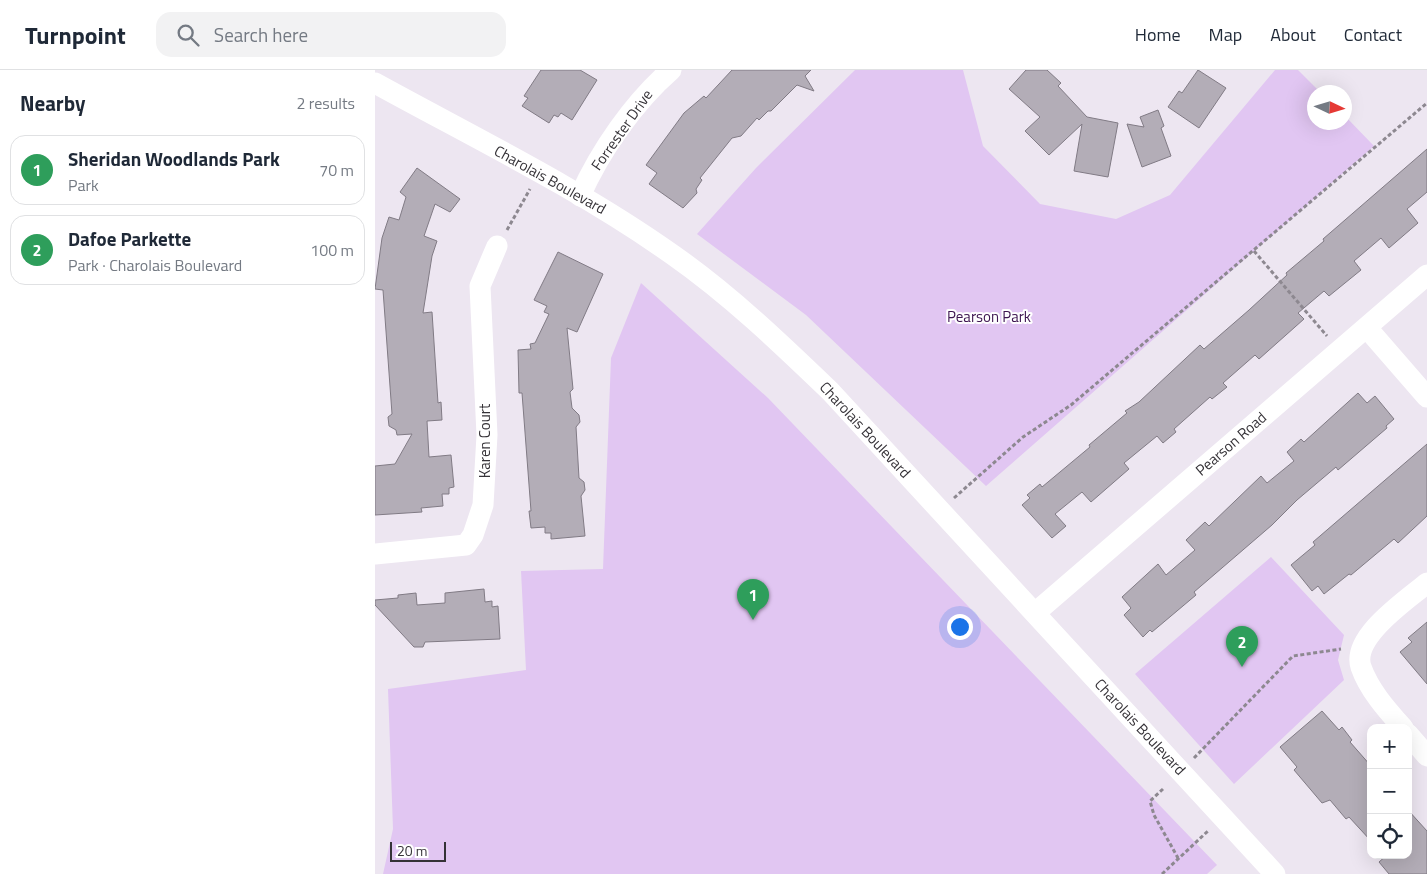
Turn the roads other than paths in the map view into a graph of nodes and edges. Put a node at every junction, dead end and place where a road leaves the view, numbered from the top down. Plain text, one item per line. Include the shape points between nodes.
1 (671, 70) edge
2 (375, 83) edge
3 (580, 196) junction
4 (497, 246) road end
5 (1427, 275) edge
6 (1367, 328) junction
7 (1427, 397) edge
8 (375, 554) edge
9 (1427, 583) edge
10 (1035, 613) junction
11 (1399, 724) edge
12 (1412, 739) edge
13 (1427, 756) edge
14 (1275, 874) edge

1 - 3 street, Forrester Drive via 651,88 622,124
2 - 3 street, Charolais Boulevard
3 - 10 street, Charolais Boulevard via 674,255 759,323 830,391
4 - 8 street, Karen Court via 480,286 487,435 483,505 473,535 466,545
5 - 6 street, Pearson Road
6 - 7 street
6 - 10 street, Pearson Road
9 - 11 street via 1375,628 1362,647 1361,666 1380,702
10 - 14 street, Charolais Boulevard
12 - 13 street

